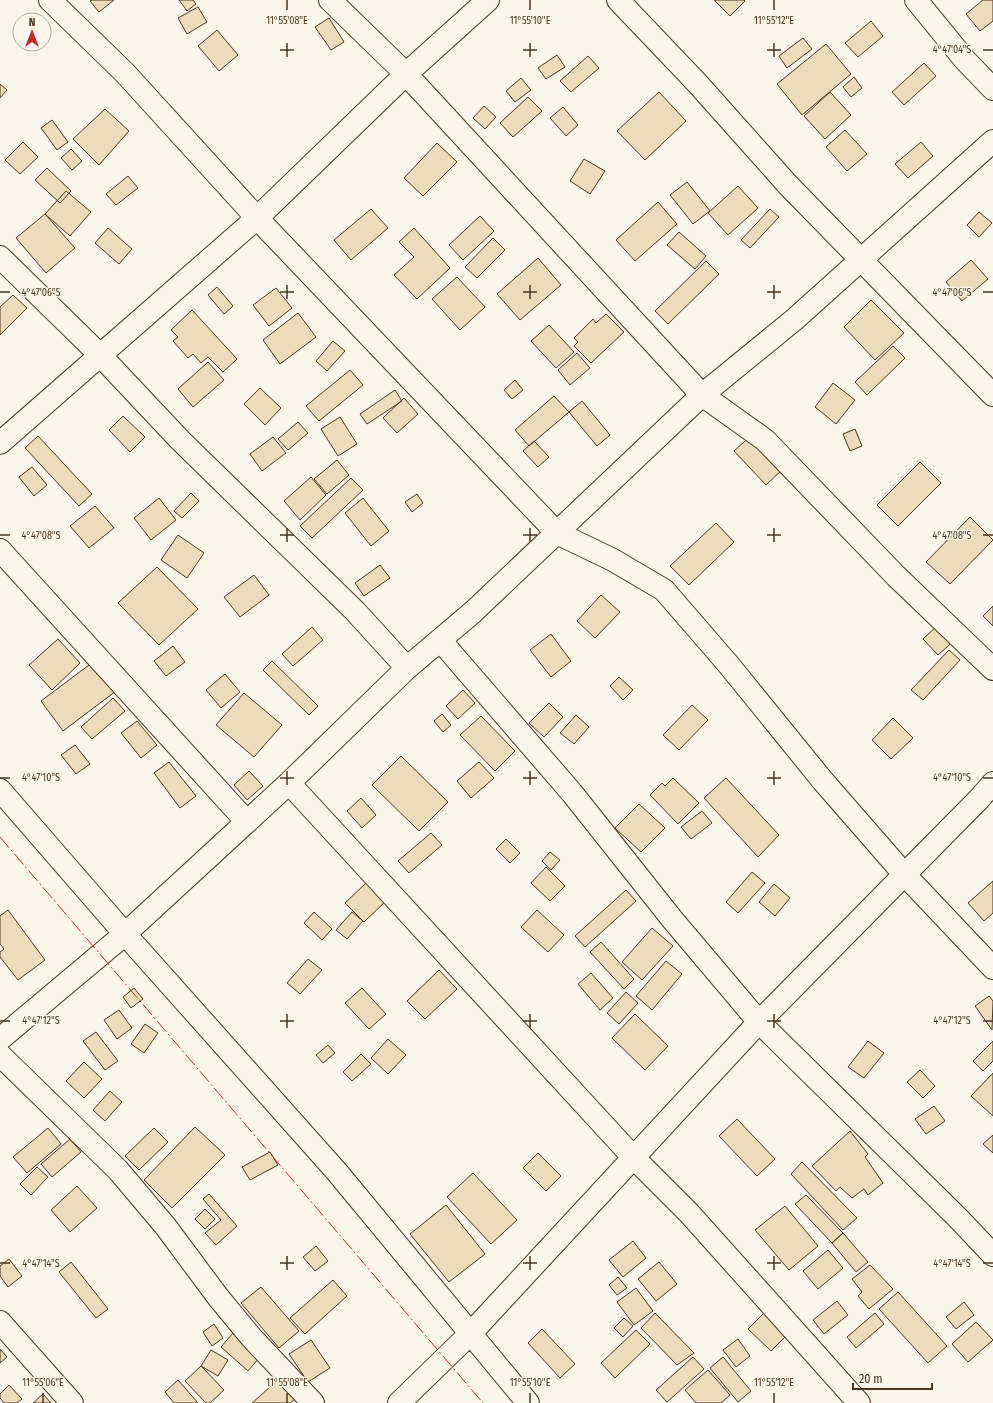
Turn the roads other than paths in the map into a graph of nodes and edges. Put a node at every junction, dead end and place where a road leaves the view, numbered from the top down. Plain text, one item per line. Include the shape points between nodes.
1 (50, 0) edge
2 (330, 0) edge
3 (488, 0) edge
4 (618, 0) edge
5 (916, 0) edge
6 (406, 74) junction
7 (993, 89) edge
8 (993, 141) edge
9 (257, 218) junction
10 (0, 257) edge
11 (862, 259) junction
12 (100, 355) junction
13 (993, 395) edge
14 (702, 396) junction
15 (0, 443) edge
16 (557, 533) junction
17 (0, 550) edge
18 (440, 640) junction
19 (407, 668) junction
20 (993, 669) edge
21 (289, 783) junction
22 (993, 783) edge
23 (0, 790) edge
24 (247, 822) junction
25 (904, 874) junction
26 (125, 934) junction
27 (993, 968) edge
28 (759, 1022) junction
29 (0, 1039) edge
30 (0, 1055) edge
31 (633, 1157) junction
32 (993, 1255) edge
33 (0, 1322) edge
34 (471, 1333) junction
35 (72, 1403) edge
36 (313, 1403) edge
37 (399, 1403) edge
38 (528, 1403) edge
39 (859, 1403) edge

1 - 9 street via 125,73
2 - 6 street
3 - 6 street
4 - 11 street via 698,84 788,185
5 - 7 street via 965,60
6 - 9 street
6 - 14 street
8 - 11 street
9 - 12 street
9 - 16 street
10 - 12 street
11 - 13 street
11 - 14 street via 795,320
12 - 15 street
12 - 19 street via 180,440 355,611
14 - 16 street
14 - 20 street via 766,440 896,576
16 - 18 street
16 - 25 street via 612,560 664,590
17 - 24 street
18 - 19 street
18 - 28 street via 572,794
19 - 21 street
21 - 24 street
21 - 31 street
22 - 25 street
23 - 26 street
24 - 26 street
25 - 27 street
25 - 28 street
26 - 29 street
26 - 34 street via 337,1172
28 - 31 street
28 - 32 street
30 - 36 street via 118,1170 166,1227 250,1337
31 - 34 street
31 - 39 street via 689,1213
33 - 35 street
34 - 37 street
34 - 38 street

